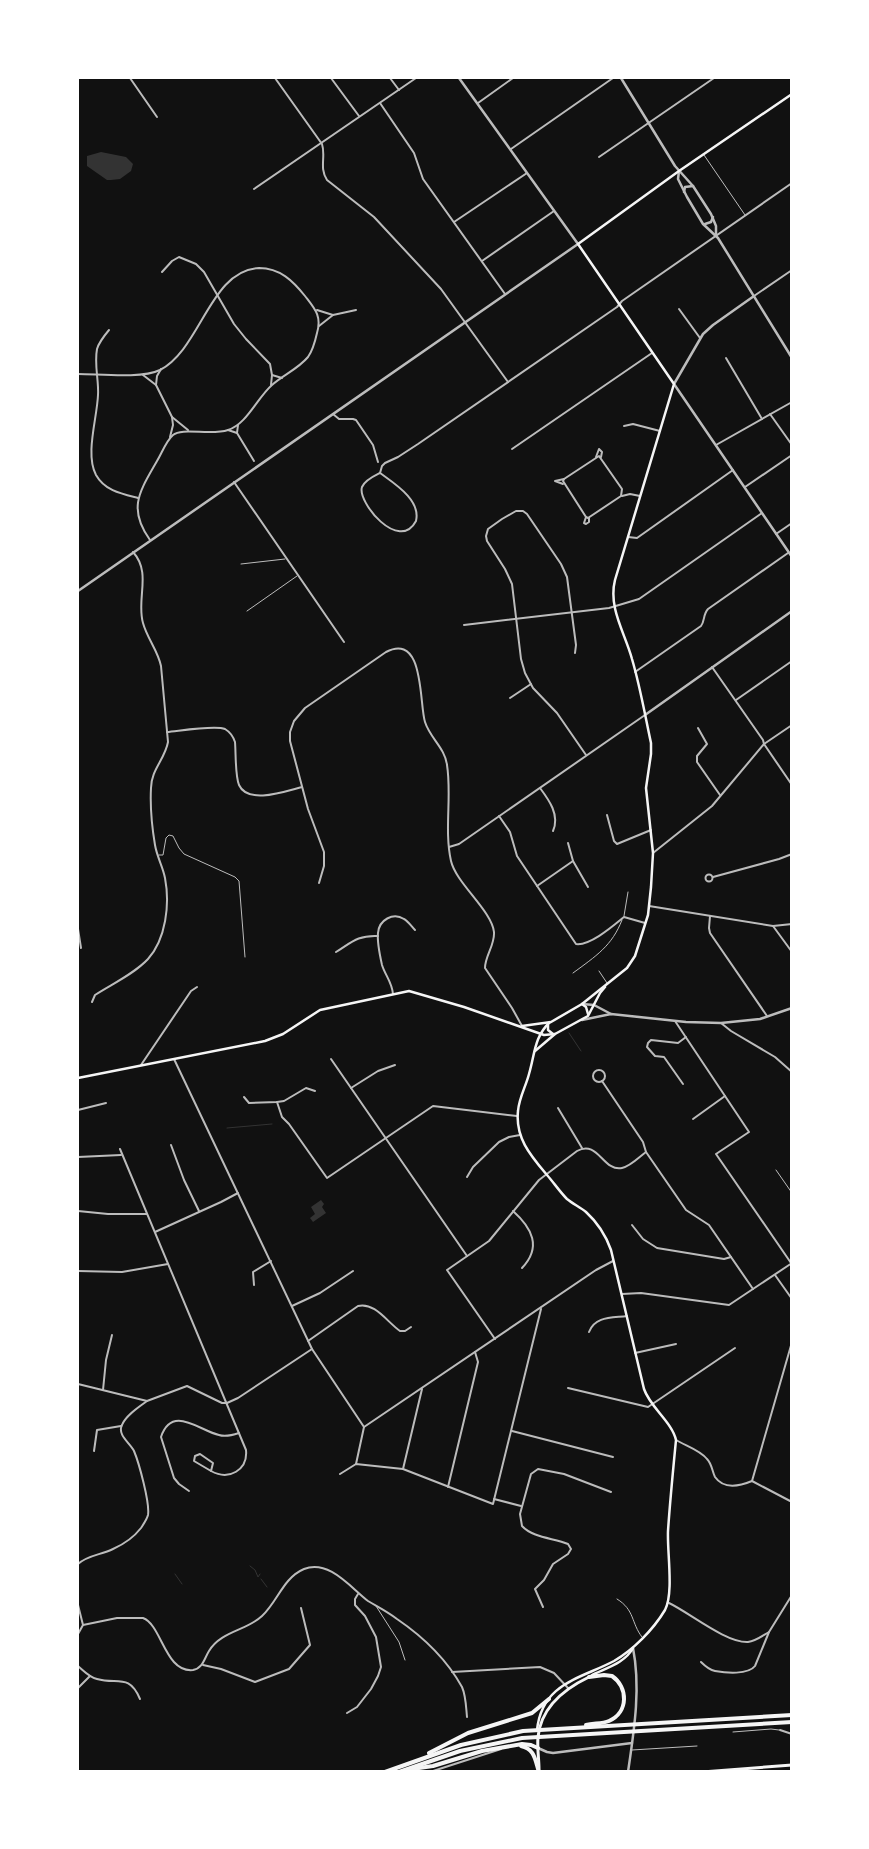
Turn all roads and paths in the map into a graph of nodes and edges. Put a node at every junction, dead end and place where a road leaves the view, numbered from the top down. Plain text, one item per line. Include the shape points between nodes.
1 (130, 78) edge
2 (275, 78) edge
3 (331, 78) edge
4 (390, 78) edge
5 (416, 78) edge
6 (459, 78) edge
7 (514, 78) edge
8 (613, 78) edge
9 (621, 78) edge
10 (714, 78) edge
11 (399, 90) junction
12 (792, 94) edge
13 (380, 103) junction
14 (478, 103) junction
15 (157, 117) dead end
16 (359, 117) junction
17 (648, 123) junction
18 (322, 144) junction
19 (511, 150) junction
20 (703, 154) junction
21 (600, 157) dead end
22 (679, 171) junction
23 (527, 173) junction
24 (792, 183) edge
25 (693, 186) junction
26 (254, 189) dead end
27 (684, 192) junction
28 (555, 211) junction
29 (745, 215) junction
30 (713, 217) junction
31 (454, 222) junction
32 (703, 224) junction
33 (716, 235) junction
34 (578, 244) junction
35 (482, 261) junction
36 (792, 270) edge
37 (162, 272) dead end
38 (505, 294) junction
39 (218, 296) junction
40 (754, 296) junction
41 (620, 304) junction
42 (679, 309) dead end
43 (317, 310) junction
44 (356, 310) dead end
45 (334, 315) junction
46 (466, 322) junction
47 (319, 326) junction
48 (109, 330) dead end
49 (700, 338) junction
50 (652, 353) junction
51 (726, 358) dead end
52 (792, 358) edge
53 (162, 369) junction
54 (78, 374) edge
55 (96, 374) junction
56 (142, 374) junction
57 (272, 375) junction
58 (282, 378) junction
59 (508, 382) junction
60 (674, 384) junction
61 (156, 385) junction
62 (271, 385) junction
63 (792, 402) edge
64 (333, 414) junction
65 (770, 414) junction
66 (172, 417) junction
67 (762, 419) junction
68 (238, 425) junction
69 (624, 426) dead end
70 (188, 430) junction
71 (228, 430) junction
72 (660, 431) junction
73 (237, 434) junction
74 (169, 439) junction
75 (716, 445) junction
76 (792, 445) edge
77 (512, 449) dead end
78 (792, 455) edge
79 (596, 457) junction
80 (601, 457) junction
81 (254, 461) dead end
82 (378, 462) dead end
83 (733, 470) junction
84 (380, 473) junction
85 (564, 479) junction
86 (234, 482) junction
87 (563, 484) junction
88 (744, 487) junction
89 (622, 489) junction
90 (630, 494) junction
91 (621, 496) junction
92 (640, 496) junction
93 (138, 498) junction
94 (762, 513) junction
95 (586, 517) junction
96 (589, 518) junction
97 (792, 523) edge
98 (776, 534) junction
99 (628, 537) junction
100 (150, 540) junction
101 (133, 552) junction
102 (789, 553) junction
103 (792, 557) edge
104 (286, 559) junction
105 (241, 564) dead end
106 (298, 576) junction
107 (78, 591) edge
108 (614, 606) junction
109 (247, 611) dead end
110 (792, 611) edge
111 (572, 612) junction
112 (517, 618) junction
113 (464, 625) dead end
114 (344, 642) dead end
115 (574, 653) dead end
116 (792, 661) edge
117 (712, 667) junction
118 (635, 672) junction
119 (531, 684) junction
120 (510, 698) dead end
121 (736, 700) junction
122 (645, 715) junction
123 (792, 725) edge
124 (698, 728) dead end
125 (167, 732) junction
126 (764, 744) junction
127 (586, 756) junction
128 (792, 785) edge
129 (302, 787) junction
130 (540, 788) junction
131 (721, 795) junction
132 (607, 815) dead end
133 (499, 816) junction
134 (652, 830) junction
135 (553, 831) dead end
136 (568, 843) dead end
137 (449, 846) junction
138 (653, 852) junction
139 (792, 854) edge
140 (158, 855) junction
141 (573, 861) junction
142 (713, 877) dead end
143 (319, 883) dead end
144 (537, 886) junction
145 (588, 887) dead end
146 (628, 892) dead end
147 (649, 906) junction
148 (710, 916) junction
149 (624, 917) junction
150 (645, 923) junction
151 (792, 924) edge
152 (773, 926) junction
153 (78, 929) edge
154 (415, 930) dead end
155 (378, 936) junction
156 (81, 948) dead end
157 (336, 952) dead end
158 (792, 952) edge
159 (245, 957) dead end
160 (599, 971) dead end
161 (574, 973) dead end
162 (608, 984) junction
163 (197, 987) dead end
164 (393, 994) junction
165 (92, 1002) dead end
166 (582, 1004) junction
167 (594, 1004) junction
168 (792, 1008) edge
169 (610, 1014) junction
170 (588, 1016) junction
171 (767, 1016) junction
172 (582, 1020) junction
173 (674, 1021) junction
174 (552, 1022) junction
175 (721, 1024) junction
176 (548, 1025) junction
177 (522, 1026) junction
178 (540, 1033) junction
179 (555, 1034) junction
180 (686, 1038) junction
181 (534, 1052) junction
182 (174, 1059) junction
183 (331, 1059) dead end
184 (141, 1065) junction
185 (394, 1065) dead end
186 (792, 1072) edge
187 (78, 1078) edge
188 (602, 1081) junction
189 (683, 1084) dead end
190 (351, 1088) junction
191 (315, 1091) dead end
192 (725, 1096) junction
193 (244, 1097) dead end
194 (277, 1102) junction
195 (106, 1103) dead end
196 (558, 1108) dead end
197 (78, 1110) edge
198 (518, 1116) junction
199 (693, 1119) dead end
200 (520, 1135) junction
201 (386, 1138) junction
202 (171, 1145) dead end
203 (582, 1148) junction
204 (120, 1149) dead end
205 (646, 1152) junction
206 (122, 1155) junction
207 (78, 1157) edge
208 (776, 1170) dead end
209 (546, 1174) junction
210 (467, 1176) dead end
211 (238, 1193) junction
212 (792, 1193) edge
213 (78, 1211) edge
214 (200, 1211) junction
215 (513, 1211) junction
216 (147, 1214) junction
217 (632, 1225) dead end
218 (155, 1232) junction
219 (467, 1256) junction
220 (731, 1257) junction
221 (271, 1261) junction
222 (613, 1261) junction
223 (791, 1263) edge
224 (168, 1264) junction
225 (522, 1268) dead end
226 (78, 1271) edge
227 (353, 1271) dead end
228 (775, 1275) junction
229 (254, 1286) dead end
230 (753, 1289) junction
231 (622, 1294) junction
232 (792, 1299) edge
233 (292, 1306) junction
234 (541, 1309) junction
235 (626, 1316) junction
236 (411, 1327) dead end
237 (589, 1332) dead end
238 (112, 1335) dead end
239 (495, 1339) junction
240 (308, 1341) junction
241 (792, 1342) edge
242 (676, 1344) dead end
243 (735, 1348) dead end
244 (312, 1349) junction
245 (475, 1352) junction
246 (635, 1353) junction
247 (78, 1384) edge
248 (568, 1388) dead end
249 (422, 1389) junction
250 (103, 1390) junction
251 (147, 1401) junction
252 (227, 1403) junction
253 (653, 1406) junction
254 (121, 1426) junction
255 (364, 1427) junction
256 (512, 1431) junction
257 (239, 1433) junction
258 (676, 1440) junction
259 (94, 1451) dead end
260 (613, 1457) dead end
261 (356, 1464) junction
262 (403, 1469) junction
263 (211, 1471) junction
264 (340, 1474) dead end
265 (752, 1481) junction
266 (448, 1487) junction
267 (189, 1491) dead end
268 (611, 1492) dead end
269 (494, 1499) junction
270 (792, 1502) edge
271 (522, 1506) junction
272 (78, 1564) edge
273 (358, 1592) junction
274 (792, 1595) edge
275 (617, 1599) dead end
276 (668, 1603) junction
277 (78, 1605) edge
278 (375, 1606) junction
279 (543, 1607) dead end
280 (301, 1608) dead end
281 (84, 1624) junction
282 (769, 1632) junction
283 (78, 1634) edge
284 (643, 1637) junction
285 (633, 1648) junction
286 (405, 1660) dead end
287 (701, 1662) dead end
288 (202, 1664) junction
289 (78, 1666) edge
290 (452, 1672) junction
291 (90, 1676) junction
292 (589, 1677) junction
293 (564, 1684) junction
294 (78, 1688) edge
295 (568, 1688) junction
296 (140, 1699) dead end
297 (549, 1699) junction
298 (347, 1713) dead end
299 (792, 1715) edge
300 (467, 1717) dead end
301 (792, 1722) edge
302 (577, 1728) junction
303 (780, 1730) joint
304 (733, 1732) dead end
305 (792, 1734) edge
306 (538, 1736) junction
307 (633, 1743) junction
308 (516, 1746) junction
309 (698, 1746) dead end
310 (538, 1748) junction
311 (503, 1749) junction
312 (632, 1750) junction
313 (411, 1762) junction
314 (792, 1766) edge
315 (401, 1771) edge
316 (385, 1772) edge
317 (430, 1772) edge
318 (539, 1772) edge
319 (628, 1772) edge
320 (702, 1772) edge

1 - 15 street
2 - 18 street
3 - 16 street
4 - 11 street
5 - 11 street
6 - 14 street
7 - 14 street
8 - 19 street
9 - 17 street
10 - 17 street
11 - 13 street
12 - 20 main road
13 - 16 street
13 - 31 street via 414,153 423,179
14 - 19 street
16 - 18 street
17 - 21 street
17 - 22 street
18 - 26 street
18 - 46 street via 323,172 327,180 378,221 442,289
19 - 23 street
20 - 22 main road
20 - 29 lane
22 - 25 street
22 - 27 street via 678,179
22 - 34 main road
23 - 28 street
23 - 31 street
24 - 29 street
25 - 27 street via 685,187
25 - 30 street
27 - 32 street
28 - 34 street
28 - 35 street
29 - 33 street
30 - 32 street via 708,224
30 - 33 street
31 - 35 street
32 - 33 street
33 - 40 street
33 - 41 street
34 - 38 street
34 - 41 main road
35 - 38 street
36 - 40 street
37 - 39 street via 176,258 190,260 204,272
38 - 46 street
39 - 43 street via 240,273 270,269 290,280
39 - 53 street via 184,350
39 - 57 street via 240,332 270,364
40 - 49 street
40 - 52 street
41 - 50 main road
41 - 59 street
42 - 49 street
43 - 45 street
43 - 47 street
44 - 45 street
45 - 47 street
46 - 59 street
46 - 64 street
47 - 58 street via 308,357
48 - 55 street via 97,349
49 - 60 street
50 - 60 main road
50 - 77 street
51 - 67 street
53 - 56 street
53 - 61 street
54 - 55 street
55 - 56 street
55 - 93 street via 94,469 99,479 112,490
56 - 61 street
57 - 58 street
57 - 62 street
58 - 62 street
59 - 84 street via 398,458 385,463
60 - 72 main road
60 - 75 street
61 - 66 street
62 - 68 street
63 - 65 street
64 - 82 street via 339,419 356,420 373,445
64 - 86 street
65 - 67 street
65 - 76 street
66 - 70 street
66 - 74 street
67 - 75 street
68 - 71 street
68 - 73 street
69 - 72 street via 633,424
70 - 71 street via 208,433
70 - 74 street
71 - 73 street
72 - 92 main road
73 - 81 street
74 - 93 street
75 - 83 street
78 - 88 street
79 - 80 street
79 - 80 street via 600,449
79 - 85 street
80 - 89 street
83 - 88 street
83 - 99 street via 637,538
84 - 84 street via 406,494 416,508 416,521 407,530 392,530 365,501 363,487
85 - 87 street
85 - 87 street via 555,481
86 - 100 street
86 - 104 street
87 - 95 street
88 - 94 street
89 - 90 street
89 - 91 street
90 - 91 street
90 - 92 street
91 - 96 street
92 - 99 main road
93 - 100 street via 140,522
94 - 98 street
94 - 108 street via 639,599
95 - 96 street
95 - 96 street via 586,524
97 - 98 street
98 - 102 street
99 - 108 main road via 613,586
100 - 101 street
101 - 107 street
101 - 125 street via 143,574 142,622 160,662
102 - 103 street
102 - 118 street via 708,609 702,626
104 - 105 lane
104 - 106 street
106 - 109 lane
106 - 114 street
108 - 111 street
108 - 118 main road
110 - 117 street
111 - 112 street
111 - 112 street via 564,570 527,514 516,511 488,529 486,538 512,584
111 - 115 street
112 - 113 street
112 - 119 street via 521,659
116 - 121 street
117 - 121 street
117 - 122 street
118 - 122 main road
119 - 120 street
119 - 127 street
121 - 126 street
122 - 127 street
122 - 134 main road via 651,748 646,788
123 - 126 street
124 - 131 street via 707,744 697,756 697,762
125 - 129 street via 218,728 228,731 235,742 239,785 248,794 275,794
125 - 140 street via 167,747 155,768 150,787
126 - 128 street
126 - 131 street
127 - 130 street
129 - 137 street via 290,742 298,716 386,652 392,649 407,652 417,667 424,720 447,762
129 - 143 street via 324,852
130 - 133 street
130 - 135 street via 556,819
131 - 138 street via 704,814
132 - 134 street via 617,844
133 - 137 street via 459,844
133 - 144 street via 510,832 517,856
134 - 138 main road
136 - 141 street
137 - 177 street via 454,869 493,927 494,941 485,964 486,971
138 - 147 main road
139 - 142 street
140 - 159 lane via 163,855 166,838 173,836 184,854 239,881
140 - 165 street via 167,888 161,938 143,964 94,995
141 - 144 street
141 - 145 street
144 - 149 street via 577,945 601,935
146 - 149 lane
147 - 148 street
147 - 150 main road
148 - 152 street
148 - 171 street via 710,933
149 - 150 street
149 - 161 lane via 609,944
150 - 162 main road via 633,960
151 - 152 street
152 - 158 street
153 - 156 street
154 - 155 street via 404,919 393,916 383,921
155 - 157 street via 358,938
155 - 164 street via 382,966 392,984
160 - 162 lane
162 - 166 main road
162 - 167 main road
163 - 184 street via 191,990
164 - 177 main road via 417,992
164 - 182 main road via 320,1010 283,1034 265,1041
166 - 167 street
166 - 170 main road via 588,1010
166 - 174 main road
167 - 169 street
167 - 170 main road
168 - 171 street
169 - 172 street
169 - 173 street
170 - 172 main road
171 - 175 street
172 - 179 main road
173 - 175 street
173 - 180 street
174 - 176 main road
174 - 177 main road
175 - 186 street via 767,1052
176 - 178 main road
176 - 179 main road via 548,1030
177 - 178 main road
178 - 179 main road
178 - 181 main road
179 - 181 main road
180 - 189 street via 678,1043 651,1040 647,1047 651,1054 664,1057
180 - 192 street
181 - 198 main road
182 - 184 main road
182 - 211 street
183 - 190 street
184 - 187 main road
185 - 190 street
188 - 188 street via 604,1074 596,1071 594,1080
188 - 205 street via 643,1142
190 - 201 street
191 - 194 street via 303,1089
192 - 199 street
192 - 223 street via 749,1132 716,1154
193 - 194 street via 248,1102
194 - 201 street via 282,1117 327,1178
195 - 197 street
196 - 203 street
198 - 200 main road
198 - 201 street via 433,1106
200 - 209 main road via 526,1149
200 - 210 street via 499,1142
201 - 219 street
202 - 214 street
203 - 205 street via 594,1150 609,1164 619,1168
203 - 209 street
204 - 206 street
205 - 220 street via 686,1210 708,1224
206 - 207 street
206 - 216 street
208 - 212 lane
209 - 215 street
209 - 222 main road via 568,1200 596,1222 608,1240
211 - 214 street
211 - 221 street
213 - 216 street
214 - 218 street
215 - 219 street via 489,1240
215 - 225 street via 526,1224 532,1238 531,1253
216 - 218 street
217 - 220 street via 643,1240 657,1248 724,1259
218 - 224 street
219 - 239 street via 447,1270
220 - 230 street
221 - 229 street via 253,1272
221 - 233 street
222 - 231 main road
222 - 234 street
223 - 228 street
224 - 226 street via 122,1272
224 - 252 street
227 - 233 street via 320,1293
228 - 230 street
228 - 232 street
230 - 231 street via 726,1306 641,1293
231 - 235 main road
233 - 240 street
234 - 239 street
234 - 256 street
235 - 237 street via 600,1320
235 - 246 main road
236 - 240 street via 400,1331 372,1307 364,1305
238 - 250 street
239 - 245 street
240 - 244 street
241 - 265 street
242 - 246 street
243 - 253 street
244 - 252 street
244 - 255 street
245 - 249 street
245 - 266 street via 478,1362
246 - 253 main road via 644,1389
247 - 250 street
248 - 253 street
249 - 255 street
249 - 262 street
250 - 251 street
251 - 252 street via 187,1386
251 - 254 street
252 - 257 street
253 - 258 main road
254 - 259 street via 97,1430
254 - 272 street via 123,1437 133,1449 138,1464 148,1515 141,1528 120,1545
255 - 261 street
256 - 260 street
256 - 269 street
257 - 263 street via 246,1454 242,1466 235,1473 222,1476
257 - 267 street via 219,1435 182,1421 166,1427 161,1437 174,1478
258 - 265 street via 707,1458 715,1477 724,1484 738,1486
258 - 276 main road via 668,1532
261 - 262 street
261 - 264 street
262 - 266 street
263 - 263 street via 213,1462 200,1454 195,1456 195,1462
265 - 270 street
266 - 269 street via 493,1504
268 - 271 street via 564,1474 538,1469 531,1474
269 - 271 street
271 - 279 street via 519,1517 524,1528 568,1544 571,1549 553,1564 535,1589
273 - 278 street
273 - 288 street via 325,1568 316,1566 301,1570 287,1581 262,1616 214,1644
273 - 298 street via 355,1605 376,1637 381,1667 357,1708
274 - 282 street
275 - 284 lane via 630,1610 636,1629
276 - 282 street via 731,1639 752,1641
276 - 284 main road
277 - 281 street
278 - 286 lane via 399,1642
278 - 290 street via 415,1633
280 - 288 street via 310,1645 289,1669 257,1682
281 - 283 street
281 - 288 street via 117,1618 143,1618 153,1626 167,1654 176,1663 192,1670
282 - 287 street via 755,1666 749,1672 716,1671
284 - 285 main road
285 - 292 main road via 624,1659
285 - 293 main road
285 - 307 street via 636,1707
289 - 291 street
290 - 293 street via 540,1667 554,1673
290 - 300 street via 464,1691
291 - 294 street
291 - 296 street via 126,1682 136,1690
292 - 295 main road
292 - 302 highway via 608,1674 616,1678 624,1691 623,1705 609,1721
293 - 295 street
293 - 297 main road
295 - 306 main road via 549,1708
297 - 306 main road via 539,1718
297 - 313 highway via 532,1712 468,1734
299 - 302 highway
301 - 315 highway via 522,1738 460,1752
302 - 313 highway via 523,1731 461,1745
303 - 304 lane
303 - 305 street
306 - 310 main road
307 - 310 street via 553,1753
307 - 312 street
308 - 310 highway via 526,1744
308 - 311 highway
308 - 318 highway via 531,1750
309 - 312 lane
310 - 318 main road
311 - 315 highway
311 - 317 street
312 - 319 street
313 - 316 highway
314 - 320 main road

